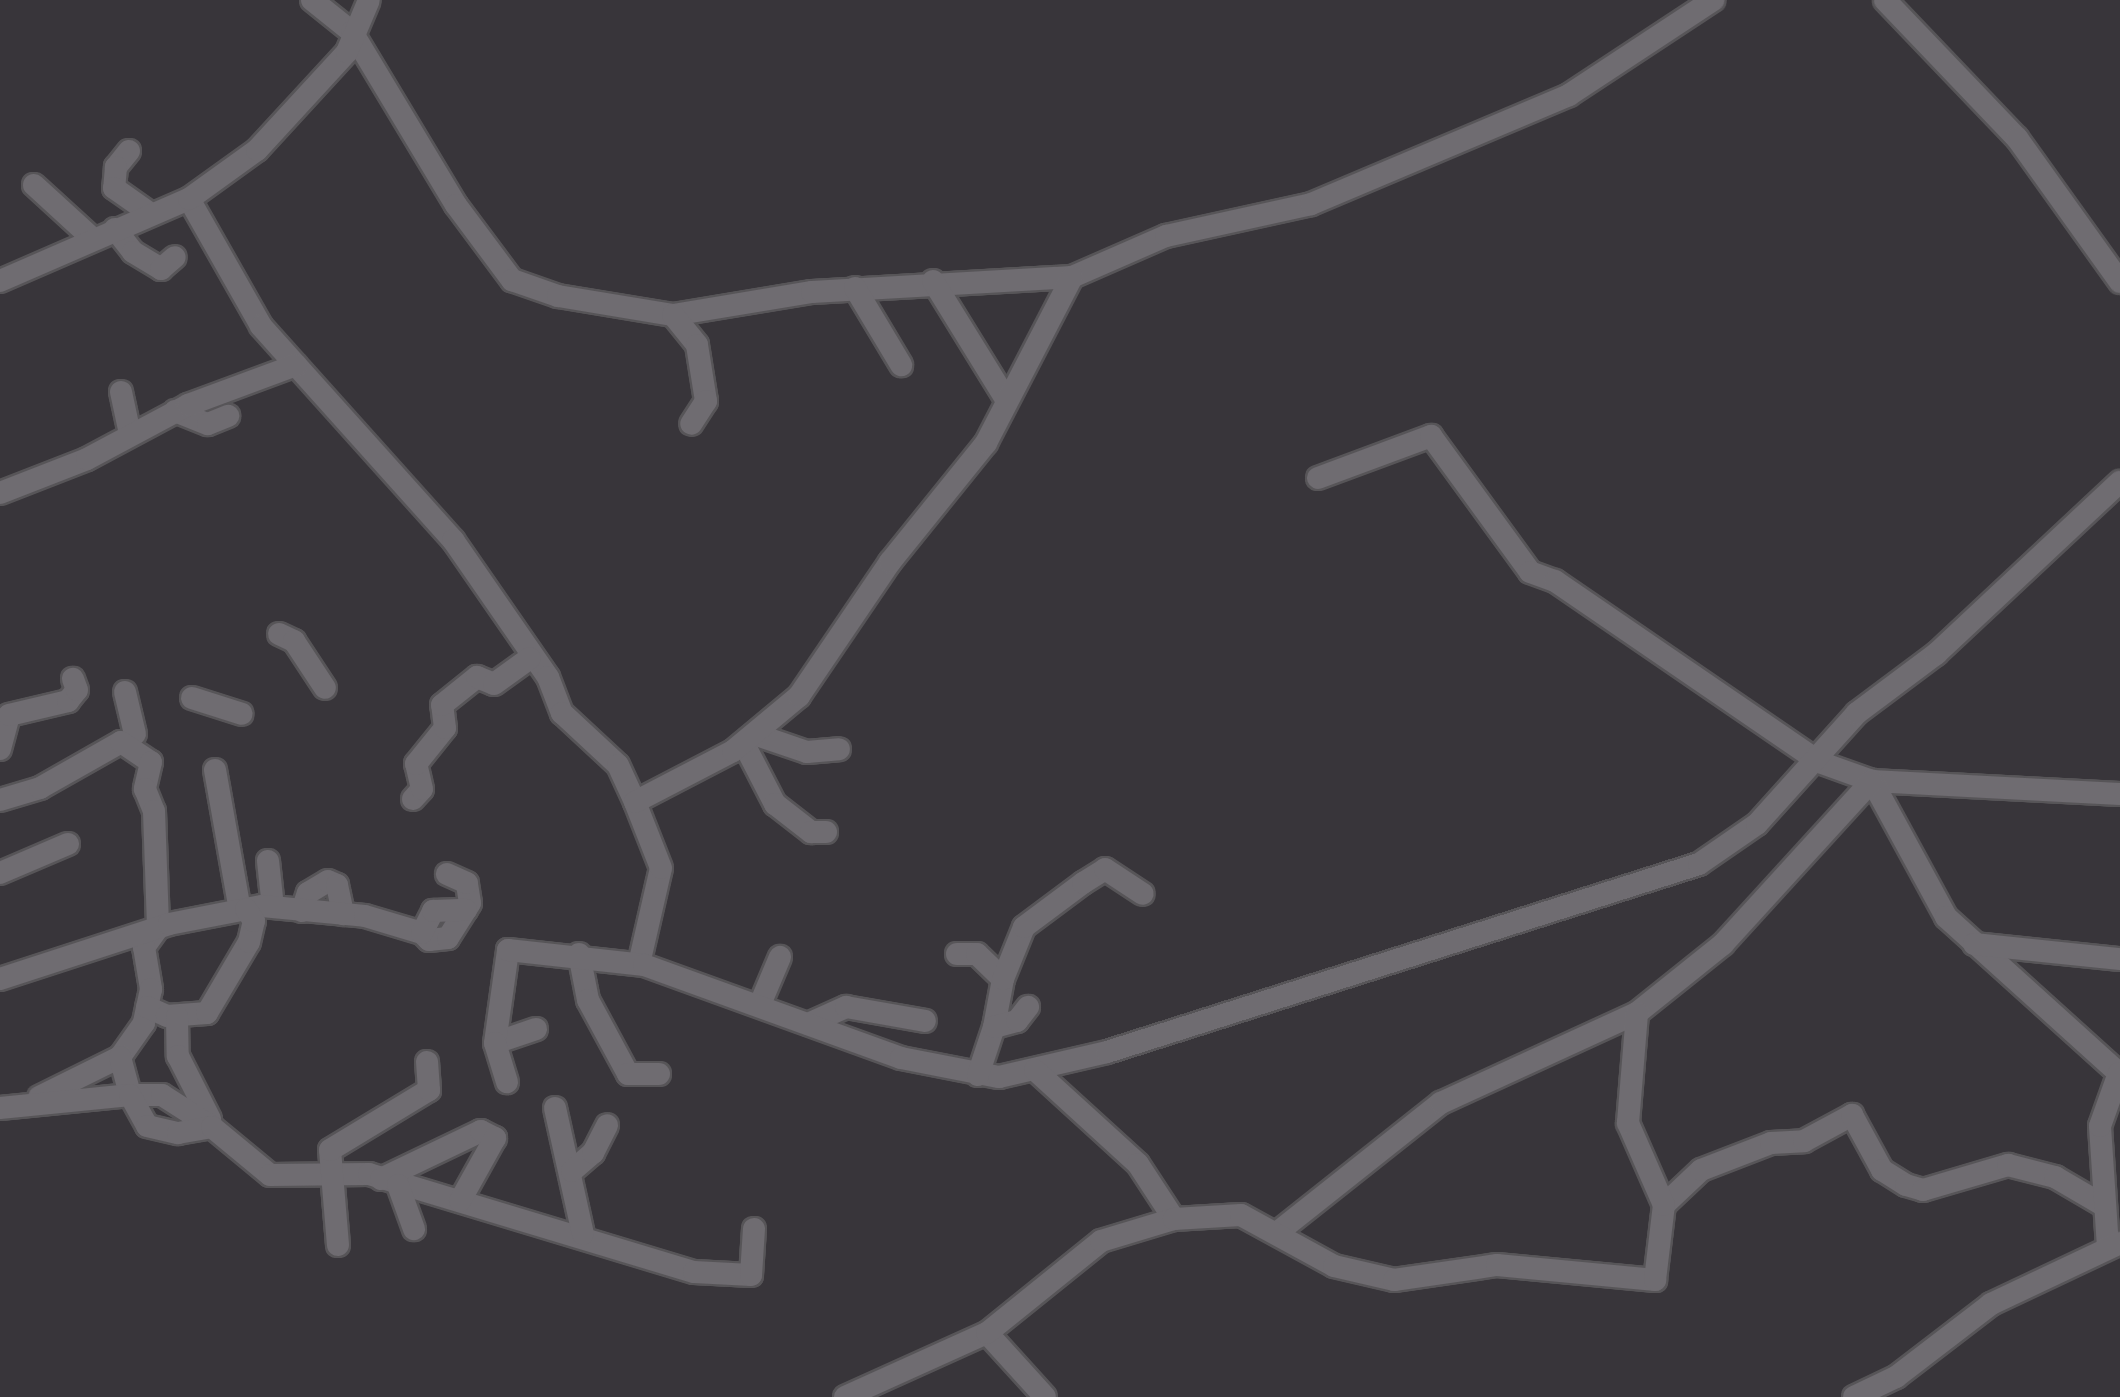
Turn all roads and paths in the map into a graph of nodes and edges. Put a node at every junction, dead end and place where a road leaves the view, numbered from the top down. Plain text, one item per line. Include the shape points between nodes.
1 (312, 0) edge
2 (369, 0) edge
3 (1713, 0) edge
4 (1885, 0) edge
5 (352, 32) junction
6 (129, 151) dead end
7 (34, 185) dead end
8 (189, 199) junction
9 (151, 214) junction
10 (115, 229) junction
11 (92, 238) junction
12 (175, 257) dead end
13 (1072, 277) junction
14 (0, 281) edge
15 (933, 281) junction
16 (2120, 282) edge
17 (855, 288) junction
18 (673, 315) junction
19 (296, 365) junction
20 (901, 365) dead end
21 (121, 392) dead end
22 (1004, 396) junction
23 (175, 411) junction
24 (228, 416) dead end
25 (691, 424) dead end
26 (130, 434) junction
27 (1318, 478) dead end
28 (2120, 482) edge
29 (0, 493) edge
30 (279, 634) dead end
31 (530, 658) junction
32 (73, 679) dead end
33 (325, 688) dead end
34 (125, 692) dead end
35 (192, 698) dead end
36 (242, 714) dead end
37 (135, 734) dead end
38 (751, 739) junction
39 (0, 749) edge
40 (839, 749) dead end
41 (1819, 762) junction
42 (215, 770) dead end
43 (1872, 781) junction
44 (2120, 794) edge
45 (413, 799) dead end
46 (0, 800) edge
47 (635, 802) junction
48 (826, 832) dead end
49 (68, 844) dead end
50 (268, 861) dead end
51 (0, 873) edge
52 (447, 874) dead end
53 (1143, 894) dead end
54 (273, 907) junction
55 (243, 910) junction
56 (302, 911) junction
57 (343, 914) junction
58 (158, 928) junction
59 (1974, 944) junction
60 (579, 954) junction
61 (957, 954) dead end
62 (780, 957) dead end
63 (2120, 959) edge
64 (639, 964) junction
65 (0, 979) edge
66 (1003, 979) junction
67 (761, 1002) junction
68 (147, 1007) junction
69 (1028, 1007) dead end
70 (1637, 1013) junction
71 (177, 1017) junction
72 (925, 1021) dead end
73 (808, 1024) junction
74 (994, 1027) junction
75 (536, 1029) dead end
76 (495, 1043) junction
77 (120, 1057) junction
78 (427, 1062) dead end
79 (1035, 1070) junction
80 (659, 1074) dead end
81 (2119, 1074) edge
82 (978, 1075) junction
83 (507, 1082) dead end
84 (130, 1095) junction
85 (34, 1099) junction
86 (0, 1108) edge
87 (555, 1108) dead end
88 (607, 1125) dead end
89 (212, 1127) junction
90 (572, 1171) junction
91 (333, 1179) junction
92 (390, 1182) junction
93 (460, 1201) junction
94 (2101, 1204) junction
95 (1664, 1205) junction
96 (1174, 1219) junction
97 (414, 1229) dead end
98 (754, 1229) dead end
99 (1278, 1232) junction
100 (583, 1234) junction
101 (338, 1245) dead end
102 (2114, 1245) edge
103 (987, 1333) junction
104 (845, 1397) edge
105 (1045, 1397) edge
106 (1854, 1397) edge

1 - 5 street
2 - 5 street
3 - 13 street via 1569,95 1311,204 1166,236
4 - 16 street via 2017,138
5 - 8 street via 331,73 257,150
5 - 18 street via 456,205 512,280 558,296
6 - 9 street via 116,167 114,188
7 - 11 street
8 - 9 street
8 - 19 street via 261,326
9 - 10 street
10 - 11 street
10 - 12 street via 133,252 161,269
11 - 14 street
13 - 15 street
13 - 22 street
15 - 17 street
15 - 22 street
17 - 18 street
17 - 20 street
18 - 25 street via 697,345 706,401
19 - 23 street
19 - 31 street via 453,540
21 - 26 street
22 - 38 street via 986,443 945,501 890,562 799,696
23 - 24 street via 208,424
23 - 26 street
26 - 29 street
27 - 41 street via 1431,436 1530,572 1555,581
28 - 41 street via 1936,654 1857,713
30 - 33 street via 294,641
31 - 45 street via 494,684 477,677 442,705 445,728 416,764 422,789
31 - 47 street via 548,677 562,713 618,765
32 - 39 street via 77,690 68,701 9,715
34 - 37 street
35 - 36 street
38 - 40 street via 807,752
38 - 47 street
38 - 48 street via 775,804 811,832
41 - 43 street
41 - 79 street via 1757,824 1699,864
42 - 55 street
43 - 44 street
43 - 59 street via 1946,917
43 - 70 street via 1723,944
46 - 58 street via 40,788 121,742 139,751 152,775 145,789 154,811
47 - 64 street via 661,868
49 - 51 street
50 - 54 street
52 - 57 street via 467,883 466,910 433,911 422,933
53 - 66 street via 1105,869 1024,927
54 - 55 street
54 - 56 street
55 - 58 street
55 - 71 street via 254,921 249,942 207,1013
56 - 57 street
56 - 57 street via 308,893 328,881 337,885
58 - 65 street
58 - 68 street via 144,947
59 - 63 street
59 - 81 street
60 - 64 street
60 - 76 street via 508,950
60 - 80 street via 588,1000 628,1074 646,1080
61 - 66 street via 977,954
62 - 67 street
64 - 67 street
66 - 74 street
67 - 73 street
68 - 71 street
68 - 77 street
69 - 74 street via 1017,1021
70 - 95 street via 1628,1123
70 - 99 street via 1441,1103
71 - 89 street via 178,1056
72 - 73 street via 846,1007
73 - 82 street via 938,1070
74 - 82 street
75 - 76 street
76 - 83 street
77 - 84 street
77 - 85 street
78 - 91 street via 429,1090 330,1150
79 - 82 street
79 - 96 street via 1138,1164
81 - 94 street via 2100,1126
84 - 85 street
84 - 89 street via 162,1095
84 - 89 street via 147,1126 178,1133
85 - 86 street
87 - 90 street
88 - 90 street via 593,1153
89 - 91 street via 270,1175
90 - 100 street
91 - 92 street
91 - 101 street
92 - 93 street
92 - 93 street via 481,1131 495,1138
92 - 97 street
93 - 100 street
94 - 95 street via 2055,1177 2008,1165 1923,1190 1906,1185 1882,1170 1852,1115 1804,1141 1771,1143 1701,1170
94 - 102 street
95 - 99 street via 1655,1280 1497,1265 1394,1280 1334,1266
96 - 99 street via 1241,1215
96 - 103 street via 1101,1241
98 - 100 street via 751,1275 730,1276 638,1260
102 - 106 street via 1991,1304 1896,1377
103 - 104 street
103 - 105 street

